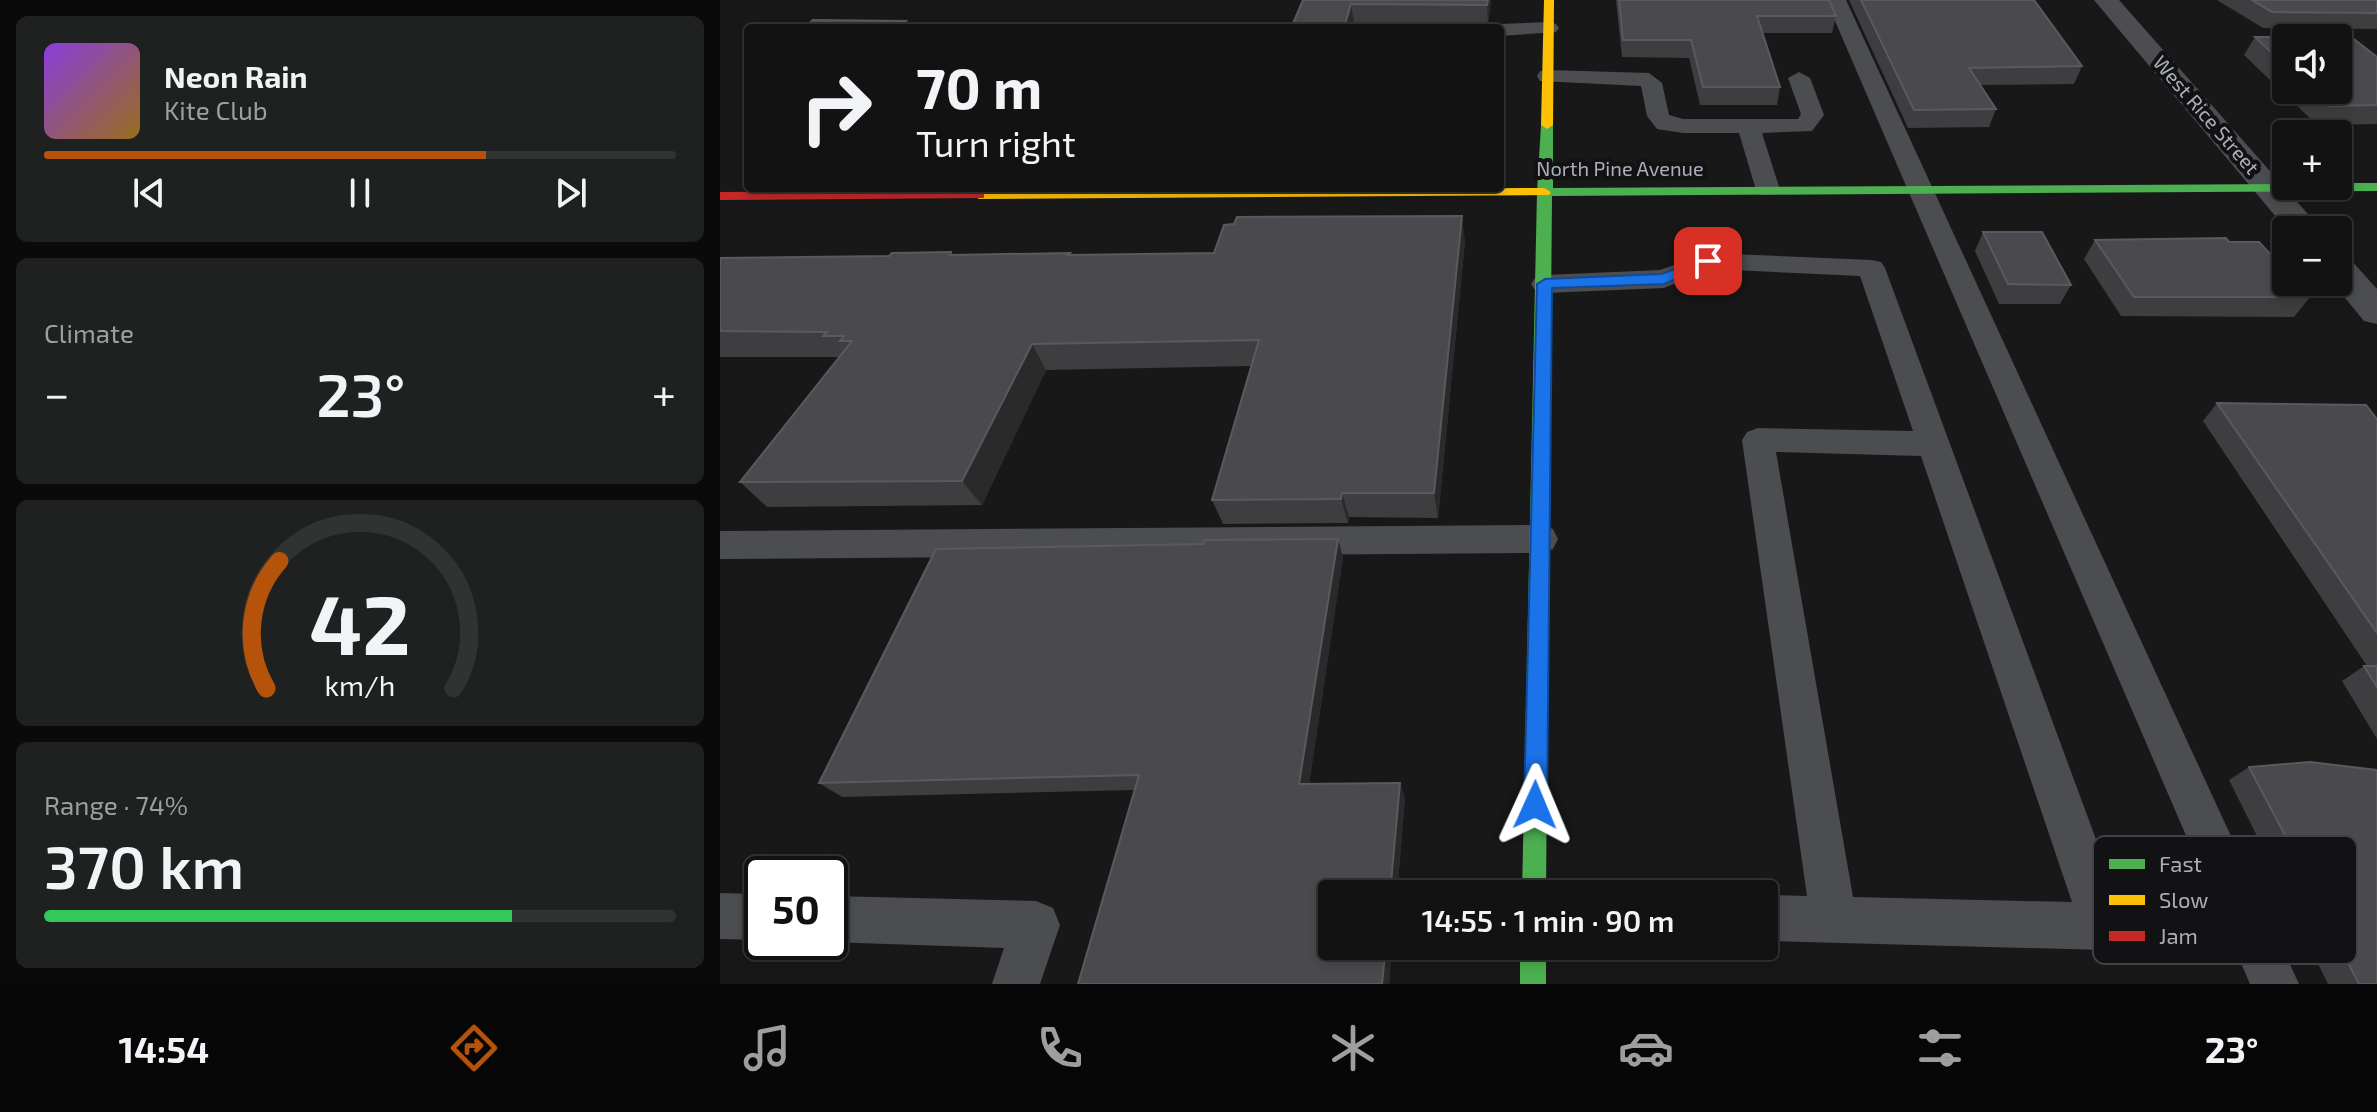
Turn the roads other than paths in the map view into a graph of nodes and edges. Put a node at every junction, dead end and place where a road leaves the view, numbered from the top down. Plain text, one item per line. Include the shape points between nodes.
1 (1549, 0) edge
2 (1836, 0) edge
3 (2106, 0) edge
4 (1549, 28) junction
5 (1504, 30) edge
6 (1548, 76) junction
7 (1799, 78) dead end
8 (1748, 126) junction
9 (2268, 187) junction
10 (2377, 187) edge
11 (1920, 189) junction
12 (1768, 190) junction
13 (1504, 191) edge
14 (1546, 191) junction
15 (1177, 192) edge
16 (720, 196) edge
17 (2293, 216) edge
18 (2352, 283) edge
19 (1545, 284) junction
20 (2377, 312) edge
21 (1933, 444) junction
22 (1540, 539) junction
23 (720, 545) edge
24 (2209, 836) edge
25 (1534, 880) edge
26 (2093, 895) edge
27 (720, 916) edge
28 (744, 917) edge
29 (1778, 918) edge
30 (848, 920) edge
31 (1834, 920) junction
32 (2093, 926) edge
33 (1533, 960) edge
34 (2266, 964) edge
35 (1016, 984) edge
36 (1533, 984) edge
37 (2275, 984) edge

1 - 4 street
2 - 11 lane
3 - 9 street, West Rice Street
4 - 5 lane
4 - 6 street
6 - 8 lane via 1641,78 1651,83 1658,116 1665,124
6 - 14 street
7 - 8 lane via 1813,115 1810,121 1804,126
8 - 12 lane
9 - 10 street, North Pine Avenue
9 - 11 street, North Pine Avenue
9 - 17 street, West Rice Street
11 - 12 street, North Pine Avenue
11 - 24 lane
12 - 14 street, North Pine Avenue
13 - 14 street, North Pine Avenue
14 - 19 street
15 - 16 street, North Pine Avenue
18 - 20 street
19 - 21 lane via 1664,279 1708,261 1871,268
19 - 22 street
21 - 26 lane
21 - 31 lane via 1758,440
22 - 23 lane
22 - 25 street
27 - 28 lane
29 - 31 lane
30 - 35 lane via 1036,925
31 - 32 lane
33 - 36 street
34 - 37 lane

